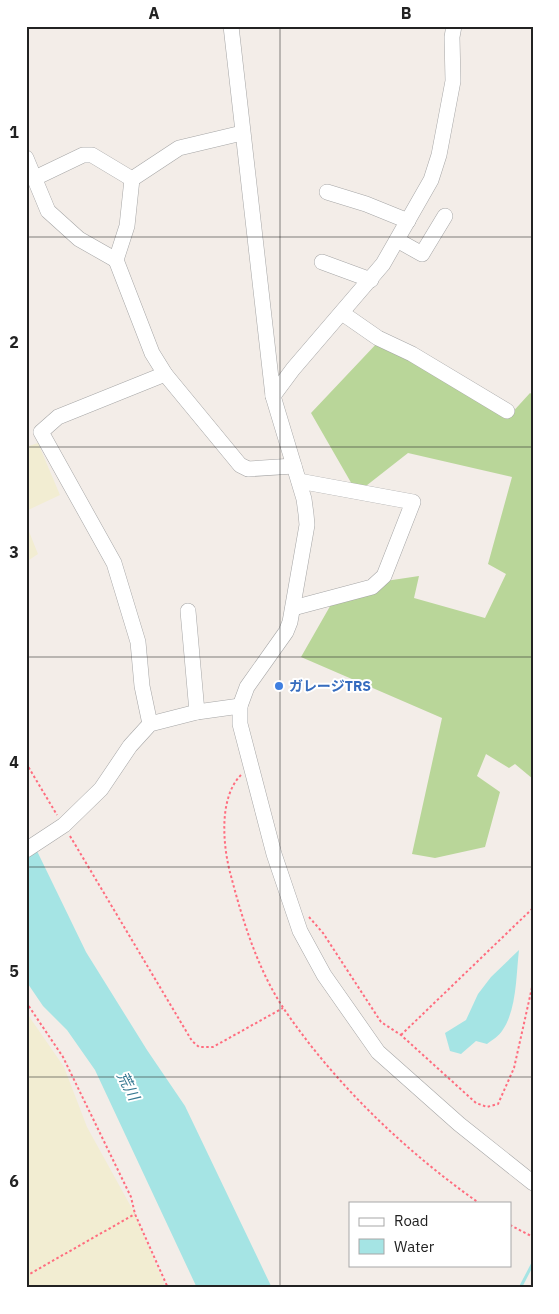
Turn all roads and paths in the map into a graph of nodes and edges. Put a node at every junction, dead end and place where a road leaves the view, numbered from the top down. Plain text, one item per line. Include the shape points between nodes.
1 (231, 26) edge
2 (451, 30) edge
3 (242, 133) junction
4 (26, 158) edge
5 (35, 178) junction
6 (132, 179) junction
7 (327, 192) dead end
8 (445, 216) dead end
9 (408, 221) junction
10 (396, 240) junction
11 (116, 260) junction
12 (322, 262) dead end
13 (371, 280) junction
14 (342, 314) junction
15 (165, 374) junction
16 (273, 396) junction
17 (506, 412) dead end
18 (294, 466) junction
19 (299, 481) junction
20 (293, 608) junction
21 (188, 611) dead end
22 (240, 706) junction
23 (197, 712) junction
24 (150, 724) junction
25 (26, 763) edge
26 (250, 768) junction
27 (64, 826) junction
28 (26, 850) edge
29 (533, 908) edge
30 (306, 912) dead end
31 (533, 983) edge
32 (26, 1002) edge
33 (283, 1008) junction
34 (401, 1035) junction
35 (533, 1183) edge
36 (478, 1202) edge
37 (135, 1214) junction
38 (512, 1226) edge
39 (533, 1236) edge
40 (26, 1276) edge
41 (168, 1288) edge

1 - 3 street
2 - 9 street via 453,81 439,155 431,180
3 - 6 street via 179,148
3 - 16 street
4 - 5 street
5 - 6 street via 83,155 92,155
5 - 11 street via 48,211 79,239
6 - 11 street via 127,226
7 - 9 street
8 - 10 street via 422,254
9 - 10 street
10 - 13 street
11 - 15 street via 152,353
12 - 13 street
13 - 14 street
14 - 16 street
14 - 17 street
15 - 18 street via 240,465 248,469
15 - 24 street via 58,417 41,432 114,563 138,642
16 - 18 street
18 - 19 street
19 - 20 street via 307,525
19 - 20 street via 413,502 384,576 372,587
20 - 22 street via 286,632 247,687
21 - 23 street
22 - 23 street
22 - 26 street via 240,724
23 - 24 street
24 - 27 street via 130,746 101,789
25 - 27 path
26 - 33 path via 239,777 230,796 223,832 225,850 253,948
26 - 35 street via 300,931 347,1010 378,1052 459,1124
27 - 28 street
27 - 33 path via 192,1041 199,1047 213,1047
29 - 34 path
30 - 34 path via 381,1022
31 - 34 path via 514,1068 498,1104 487,1107 476,1103
32 - 37 path via 63,1057 131,1197
33 - 36 path via 337,1076 383,1124
37 - 40 path
37 - 41 path
38 - 39 path

